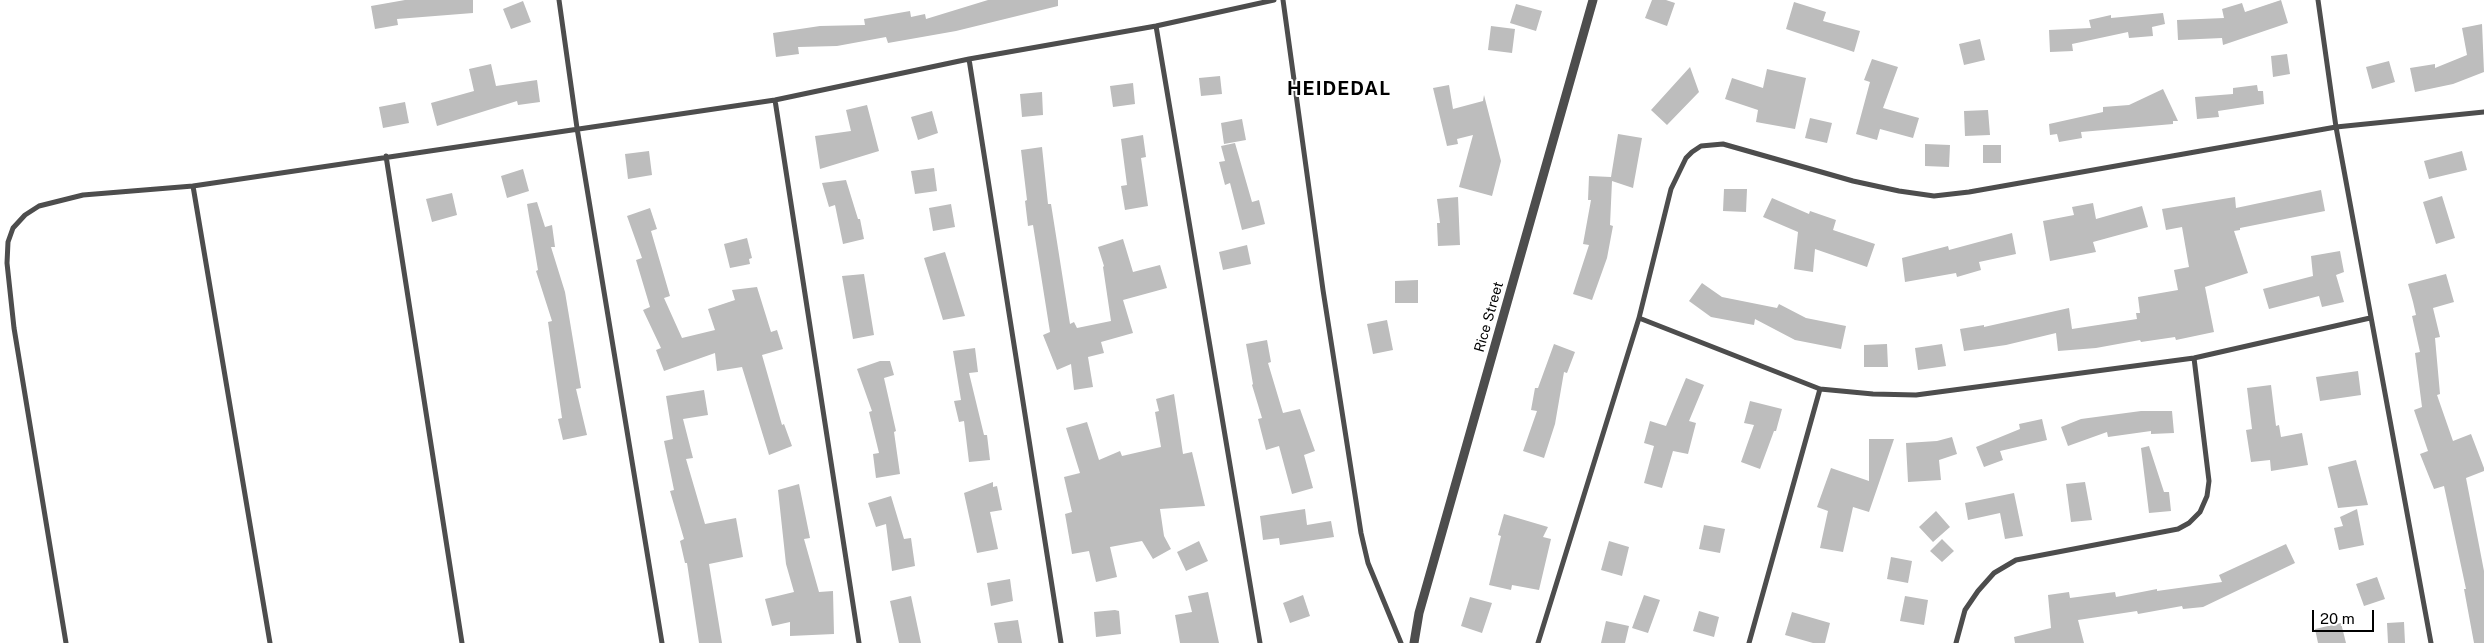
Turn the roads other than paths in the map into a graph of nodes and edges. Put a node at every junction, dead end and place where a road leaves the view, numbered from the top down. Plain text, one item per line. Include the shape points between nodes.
1 (559, 0) edge
2 (1274, 0) edge
3 (1283, 0) edge
4 (1593, 0) edge
5 (2318, 0) edge
6 (1156, 26) junction
7 (969, 59) junction
8 (775, 100) junction
9 (2484, 112) edge
10 (2336, 127) junction
11 (577, 128) junction
12 (386, 156) junction
13 (194, 186) junction
14 (1639, 318) junction
15 (2370, 318) junction
16 (2194, 358) junction
17 (1820, 389) junction
18 (66, 643) edge
19 (270, 643) edge
20 (462, 643) edge
21 (662, 643) edge
22 (859, 643) edge
23 (1061, 643) edge
24 (1260, 643) edge
25 (1401, 643) edge
26 (1414, 643) edge
27 (1538, 643) edge
28 (1749, 643) edge
29 (1956, 643) edge
30 (2430, 643) edge

1 - 11 street
2 - 6 street
3 - 25 street via 1361,533 1368,563
4 - 26 street, Rice Street
5 - 10 street
6 - 7 street
6 - 24 street
7 - 8 street
7 - 23 street
8 - 11 street
8 - 22 street
9 - 10 street
10 - 14 street via 1934,196 1853,181 1723,144 1701,146 1686,158 1671,188
10 - 15 street
11 - 12 street
11 - 21 street
12 - 13 street
12 - 20 street
13 - 18 street via 83,195 39,206 13,228 8,242 14,328
13 - 19 street
14 - 17 street
14 - 27 street
15 - 16 street
15 - 30 street
16 - 17 street via 1916,395
16 - 29 street via 2209,481 2200,512 2189,523 2165,533 2016,560 1994,573 1978,591 1965,610
17 - 28 street

